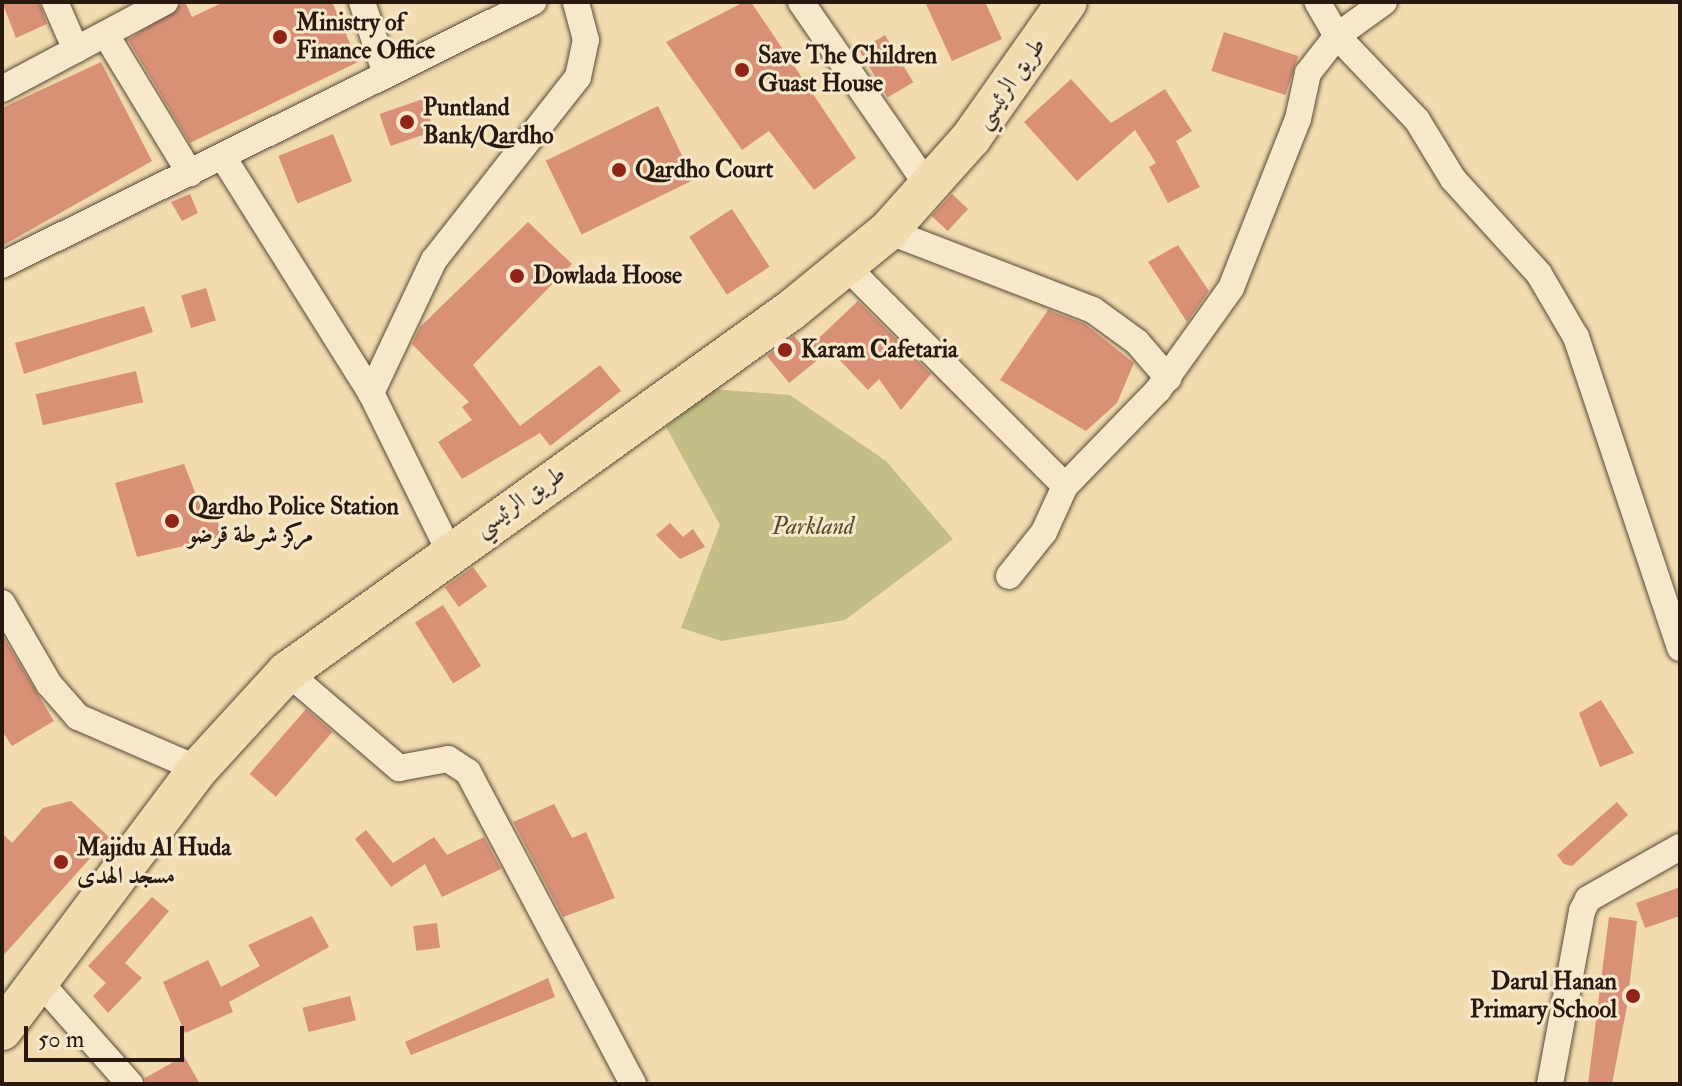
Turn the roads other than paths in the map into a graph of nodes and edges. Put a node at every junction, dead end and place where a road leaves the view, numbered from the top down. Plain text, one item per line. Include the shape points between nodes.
1 (55, 2) edge
2 (165, 2) edge
3 (362, 2) edge
4 (533, 2) edge
5 (576, 2) edge
6 (801, 2) edge
7 (1067, 2) edge
8 (1317, 2) edge
9 (1384, 2) edge
10 (106, 35) junction
11 (1337, 36) junction
12 (76, 50) junction
13 (385, 71) junction
14 (2, 89) edge
15 (223, 157) junction
16 (190, 173) junction
17 (928, 186) junction
18 (888, 231) junction
19 (2, 265) edge
20 (846, 266) junction
21 (1168, 378) junction
22 (371, 393) junction
23 (1065, 486) junction
24 (449, 551) junction
25 (1009, 576) dead end
26 (2, 603) edge
27 (1680, 648) edge
28 (287, 672) junction
29 (198, 769) junction
30 (1680, 847) edge
31 (38, 980) junction
32 (2, 1030) edge
33 (130, 1084) edge
34 (633, 1084) edge
35 (1550, 1084) edge

1 - 12 street
2 - 10 street
3 - 13 street
4 - 13 street
5 - 22 street via 586,40 578,77 434,260
6 - 17 street
7 - 17 main road, طريق الرئيسي
8 - 11 street
9 - 11 street
10 - 12 street
10 - 16 street
11 - 21 street via 1308,73 1298,119 1231,288
11 - 27 street via 1417,120 1453,179 1539,274 1576,337
12 - 14 street
13 - 15 street
15 - 16 street
15 - 22 street
16 - 19 street
17 - 18 main road, طريق الرئيسي
18 - 20 main road, طريق الرئيسي
18 - 21 street via 1093,310 1137,342
20 - 23 street
20 - 24 main road, طريق الرئيسي
21 - 23 street
22 - 24 street
23 - 25 street via 1044,532
24 - 28 main road, طريق الرئيسي
26 - 29 street via 49,684 78,717
28 - 29 main road, طريق الرئيسي
28 - 34 street via 399,768 448,759 468,772
29 - 31 main road, طريق الرئيسي
30 - 35 street via 1588,899
31 - 32 main road, طريق الرئيسي
31 - 33 street

